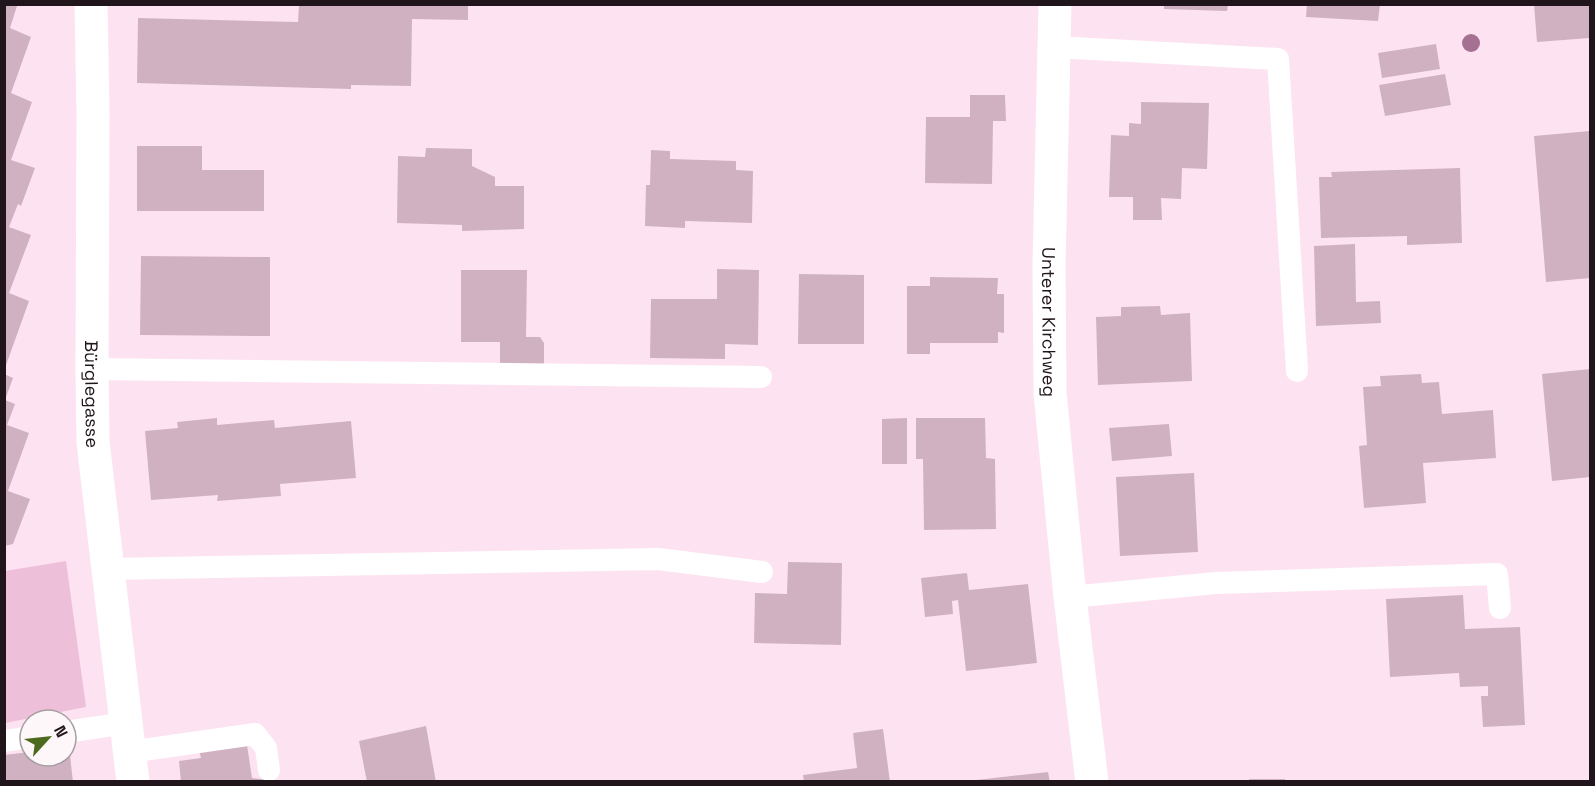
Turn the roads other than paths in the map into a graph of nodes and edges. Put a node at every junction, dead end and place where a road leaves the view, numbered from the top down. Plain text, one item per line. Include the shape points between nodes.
1 (91, 4) edge
2 (1055, 4) edge
3 (1055, 47) junction
4 (92, 369) junction
5 (1297, 371) dead end
6 (761, 377) dead end
7 (108, 569) junction
8 (762, 572) dead end
9 (1070, 597) junction
10 (1500, 608) dead end
11 (78, 736) edge
12 (130, 752) edge
13 (268, 770) dead end
14 (1092, 782) edge

1 - 4 street, Bürglegasse
2 - 3 street, Unterer Kirchweg
3 - 5 lane via 1278,59
3 - 9 street, Unterer Kirchweg via 1050,393
4 - 6 lane
4 - 7 street, Bürglegasse via 93,442
7 - 8 lane via 658,559
7 - 12 street, Bürglegasse
9 - 10 lane via 1216,583 1497,574
9 - 14 street, Unterer Kirchweg
11 - 12 lane
12 - 13 lane via 255,734 266,748

